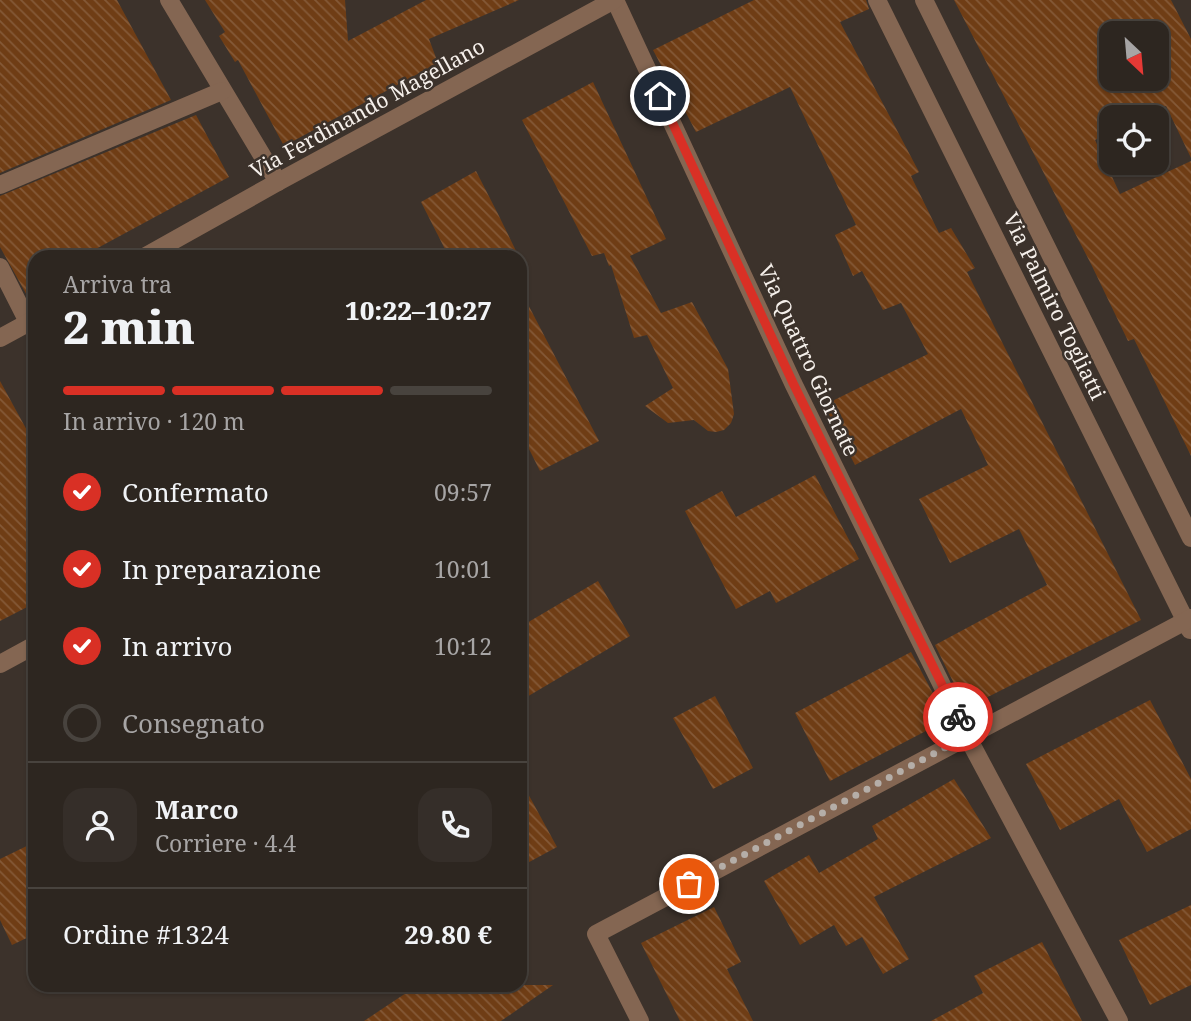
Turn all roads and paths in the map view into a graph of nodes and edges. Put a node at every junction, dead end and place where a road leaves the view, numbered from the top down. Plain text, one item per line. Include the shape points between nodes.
1 (169, 0) edge
2 (615, 0) edge
3 (877, 0) edge
4 (924, 0) edge
5 (222, 91) junction
6 (278, 182) junction
7 (0, 185) edge
8 (157, 250) edge
9 (0, 267) edge
10 (28, 313) edge
11 (28, 322) edge
12 (0, 338) edge
13 (1191, 538) edge
14 (1189, 624) edge
15 (28, 649) edge
16 (0, 664) edge
17 (967, 736) junction
18 (640, 1021) edge
19 (1119, 1021) edge

1 - 5 street
2 - 6 street, Via Ferdinando Magellano
2 - 17 street, Via Quattro Giornate via 793,383
3 - 14 street, Via Palmiro Togliatti
4 - 13 street, Via Palmiro Togliatti
5 - 6 street
5 - 7 street
6 - 8 street, Via Ferdinando Magellano
9 - 10 street
11 - 12 street
14 - 17 street
15 - 16 street
17 - 18 street via 596,934
17 - 19 street, Via Quattro Giornate

